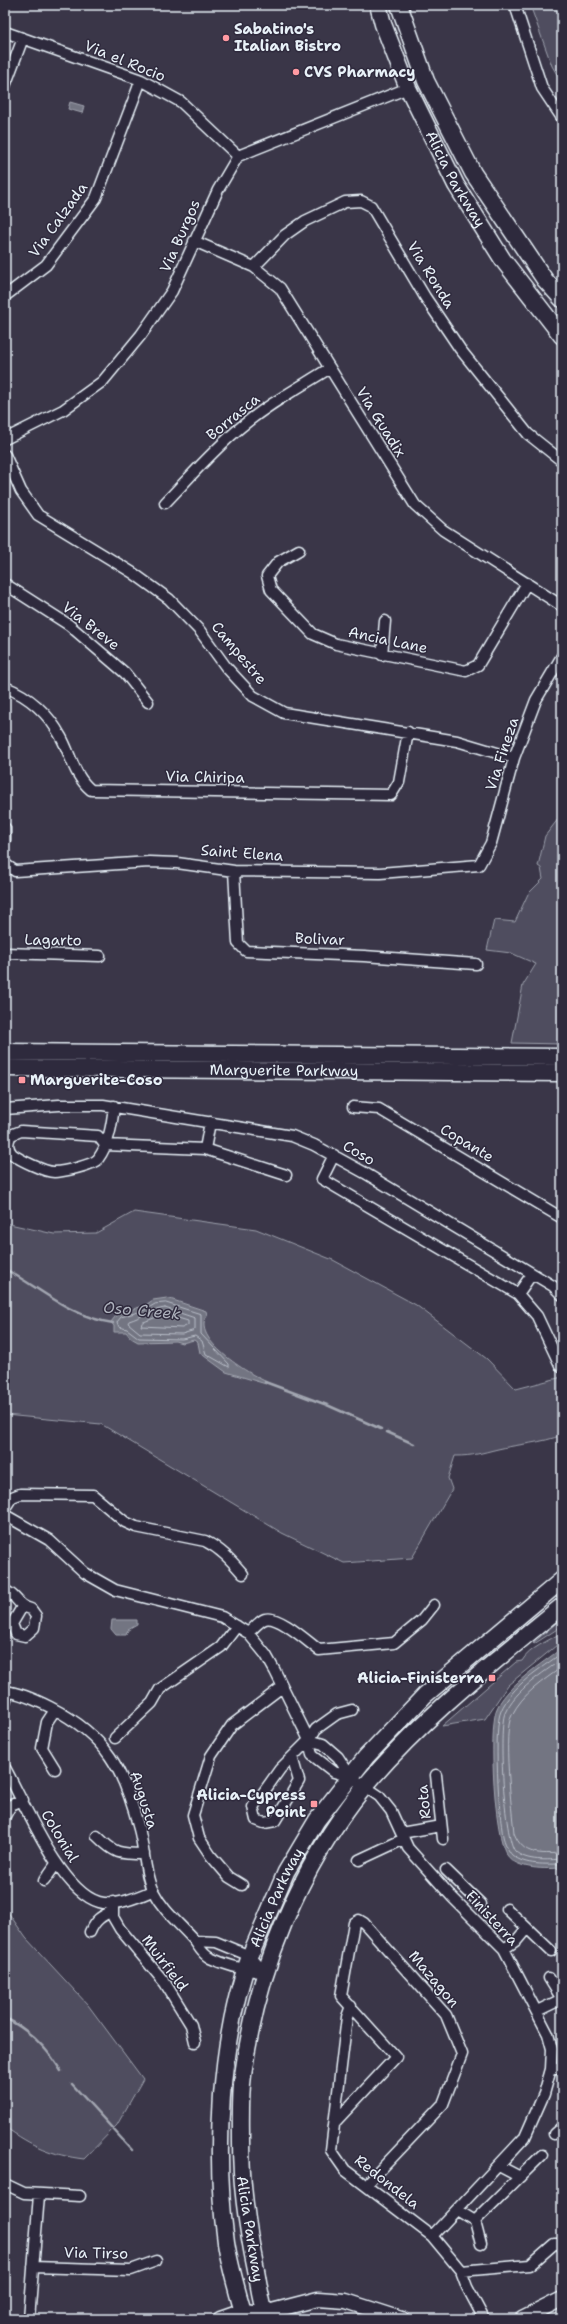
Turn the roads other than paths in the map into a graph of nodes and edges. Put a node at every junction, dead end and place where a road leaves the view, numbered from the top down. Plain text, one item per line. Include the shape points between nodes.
1 (378, 5) edge
2 (399, 5) edge
3 (515, 5) edge
4 (5, 32) edge
5 (23, 38) junction
6 (141, 80) junction
7 (426, 81) junction
8 (5, 86) edge
9 (408, 88) junction
10 (562, 118) edge
11 (238, 156) junction
12 (194, 241) junction
13 (254, 267) junction
14 (5, 296) edge
15 (562, 299) edge
16 (562, 336) edge
17 (330, 368) junction
18 (5, 439) edge
19 (5, 455) edge
20 (562, 461) edge
21 (165, 503) dead end
22 (299, 550) dead end
23 (527, 583) junction
24 (5, 584) edge
25 (562, 606) edge
26 (385, 621) dead end
27 (382, 655) junction
28 (562, 656) edge
29 (5, 687) edge
30 (148, 702) dead end
31 (408, 732) junction
32 (514, 758) junction
33 (5, 828) edge
34 (5, 840) edge
35 (5, 864) edge
36 (479, 865) joint
37 (234, 871) junction
38 (5, 953) edge
39 (100, 956) dead end
40 (476, 964) dead end
41 (5, 1052) edge
42 (562, 1057) edge
43 (5, 1068) edge
44 (562, 1073) edge
45 (114, 1106) junction
46 (353, 1107) dead end
47 (5, 1108) edge
48 (210, 1122) junction
49 (105, 1145) junction
50 (205, 1149) junction
51 (334, 1156) junction
52 (286, 1175) dead end
53 (562, 1218) edge
54 (532, 1274) junction
55 (518, 1294) junction
56 (562, 1295) edge
57 (561, 1367) dead end
58 (5, 1508) edge
59 (5, 1515) edge
60 (243, 1574) dead end
61 (562, 1580) edge
62 (5, 1591) edge
63 (434, 1605) dead end
64 (562, 1606) edge
65 (22, 1607) dead end
66 (237, 1626) junction
67 (248, 1633) junction
68 (282, 1688) junction
69 (7, 1691) edge
70 (5, 1703) edge
71 (55, 1710) junction
72 (352, 1710) dead end
73 (115, 1738) dead end
74 (309, 1740) junction
75 (292, 1757) junction
76 (5, 1768) edge
77 (55, 1769) dead end
78 (436, 1775) dead end
79 (351, 1777) junction
80 (365, 1787) junction
81 (22, 1800) junction
82 (5, 1816) edge
83 (441, 1826) junction
84 (96, 1836) dead end
85 (402, 1836) junction
86 (443, 1839) dead end
87 (144, 1854) junction
88 (360, 1860) dead end
89 (56, 1864) junction
90 (446, 1870) dead end
91 (44, 1881) dead end
92 (242, 1885) dead end
93 (465, 1887) junction
94 (152, 1891) junction
95 (452, 1897) junction
96 (481, 1904) dead end
97 (113, 1907) junction
98 (507, 1909) dead end
99 (354, 1923) joint
100 (527, 1928) junction
101 (90, 1932) dead end
102 (195, 1941) junction
103 (504, 1949) junction
104 (551, 1951) dead end
105 (248, 1963) junction
106 (265, 1972) junction
107 (549, 1978) dead end
108 (348, 2003) junction
109 (537, 2011) junction
110 (195, 2042) dead end
111 (551, 2069) junction
112 (562, 2069) edge
113 (335, 2122) junction
114 (562, 2127) edge
115 (554, 2134) dead end
116 (542, 2155) dead end
117 (499, 2166) junction
118 (520, 2177) junction
119 (5, 2184) edge
120 (366, 2185) junction
121 (39, 2195) junction
122 (80, 2196) dead end
123 (457, 2210) junction
124 (475, 2220) junction
125 (432, 2236) junction
126 (481, 2244) dead end
127 (562, 2244) edge
128 (156, 2261) dead end
129 (33, 2267) junction
130 (461, 2271) junction
131 (562, 2299) edge
132 (244, 2315) edge
133 (385, 2316) edge
134 (263, 2317) edge
135 (30, 2319) edge
136 (220, 2319) edge
137 (402, 2319) edge
138 (484, 2319) edge
139 (522, 2319) edge

1 - 9 main road, Alicia Parkway via 382,24
2 - 7 main road, Alicia Parkway
3 - 10 street via 542,88
4 - 5 street, Via el Rocio
5 - 6 street, Via el Rocio
5 - 8 street
6 - 11 street, Via el Rocio via 181,102
6 - 14 street, Via Calzada via 96,198 46,265
7 - 9 main road
7 - 15 main road, Alicia Parkway via 473,174 545,280
9 - 11 street
9 - 16 main road, Alicia Parkway via 456,185 503,260
11 - 12 street, Via Burgos via 218,190
12 - 13 street, Via Guadix
12 - 18 street, Via Burgos via 172,291 103,381 64,410
13 - 17 street, Via Guadix via 280,288
13 - 20 street, Via Ronda via 285,235 305,221 345,202 361,201 370,206 460,349 528,434
17 - 21 street, Borrasca via 242,426 213,452
17 - 23 street, Via Guadix via 415,505 443,530
19 - 31 street, Campestre via 21,491 38,515 169,599 200,631 226,667 253,696 284,713
22 - 27 street, Ancia Lane via 278,562 267,576 271,590 313,634 336,644
23 - 25 street, Via Guadix
23 - 27 street, Ancia Lane via 478,665 466,671
24 - 30 street, Via Breve via 69,625 125,673
26 - 27 street
28 - 32 street, Via Fineza via 536,700
29 - 31 street, Via Chiripa via 16,691 42,710 61,737 82,783 90,790 391,795 399,782
31 - 32 street, Campestre via 457,741
32 - 36 street, Via Fineza via 491,843
33 - 34 street
35 - 37 street, Saint Elena via 15,871 149,862
36 - 37 street, Saint Elena via 380,873
37 - 40 street, Bolivar via 238,943 246,952 364,956
38 - 39 street, Lagarto
41 - 42 main road, Marguerite Parkway
43 - 44 main road, Marguerite Parkway
45 - 47 street, Coso via 59,1105
45 - 48 street, Coso
45 - 49 street via 112,1129
46 - 53 street, Copante via 379,1109
48 - 50 street
48 - 51 street, Coso via 292,1136
49 - 49 street via 92,1164 54,1172 12,1154 8,1149 11,1135 21,1131 98,1136
49 - 50 street
50 - 52 street
51 - 54 street, Coso
51 - 55 street via 322,1179
54 - 55 street
54 - 56 street, Coso via 553,1286
55 - 57 street via 537,1316
58 - 60 street via 12,1497 20,1494 93,1495 136,1527 205,1541 213,1545 226,1554
59 - 66 street via 49,1540 86,1573 114,1590 195,1609 222,1617
61 - 79 main road, Alicia Parkway via 425,1695 381,1740
62 - 65 street via 11,1592
63 - 67 street via 422,1620 394,1643 319,1650 286,1625 271,1618 262,1621
64 - 80 main road, Alicia Parkway via 422,1727
66 - 67 street
66 - 73 street via 221,1647 160,1689 152,1702
67 - 68 street via 266,1655
68 - 74 street
68 - 92 street via 232,1725 211,1756 193,1815 199,1838 211,1856 228,1877
69 - 70 street
69 - 71 street, Augusta via 34,1699
71 - 77 street via 47,1722 42,1748
71 - 87 street, Augusta via 76,1721 96,1738 118,1767 129,1791
72 - 74 street via 337,1714 316,1729
74 - 75 street
74 - 79 street via 323,1744 338,1757
74 - 79 street via 312,1755 334,1772
75 - 75 street via 280,1769 253,1807 256,1820 264,1823 275,1821 299,1781
76 - 81 street, Colonial
78 - 83 street, Rota
79 - 80 street, Finisterra
79 - 105 main road, Alicia Parkway via 317,1820 286,1872
80 - 85 street, Finisterra via 379,1796 391,1811
80 - 106 main road, Alicia Parkway via 318,1854 297,1893
81 - 82 street via 11,1806
81 - 89 street, Colonial
83 - 85 street, Rota
83 - 86 street, Rota
84 - 87 street via 110,1850 124,1854
85 - 88 street, Rota
85 - 95 street, Finisterra via 408,1848
87 - 94 street, Augusta
89 - 91 street
89 - 97 street, Colonial via 82,1891
90 - 93 street
93 - 95 street
93 - 96 street
94 - 97 street, Colonial
94 - 102 street, Augusta via 174,1921
95 - 103 street, Finisterra
97 - 101 street via 100,1916
97 - 110 street, Muirfield via 120,1930 165,1983 191,2025
98 - 100 street
99 - 108 street, Redondela via 341,1996
99 - 120 street, Mazagon via 359,1920 364,1923 446,2015 462,2054 443,2104
100 - 103 street via 517,1940
100 - 104 street
102 - 105 street, Augusta via 216,1942
102 - 105 street, Augusta via 201,1952 209,1957
103 - 109 street, Finisterra
105 - 106 street, Augusta
105 - 106 street, Augusta
105 - 132 main road, Alicia Parkway via 231,2035 223,2089 220,2173 226,2243
106 - 134 main road, Alicia Parkway via 242,2076 241,2109 241,2172 247,2225
107 - 109 street via 562,1999
108 - 113 street, Redondela
108 - 113 street via 396,2057
109 - 111 street, Finisterra via 552,2049
111 - 112 street
111 - 117 street, Finisterra via 544,2094 525,2137
113 - 120 street, Redondela via 331,2150 345,2170
114 - 115 street
116 - 118 street
117 - 118 street
117 - 123 street, Finisterra
118 - 124 street
119 - 121 street via 24,2193
120 - 125 street, Redondela
121 - 122 street
121 - 129 street
123 - 124 street
123 - 125 street, Finisterra
124 - 126 street
125 - 130 street, Redondela
127 - 130 street via 554,2244 530,2265
128 - 129 street, Via Tirso via 131,2270
129 - 135 street
130 - 138 street, Redondela
131 - 139 street
132 - 134 street
132 - 136 street
133 - 134 street via 346,2301 318,2299
133 - 137 street

